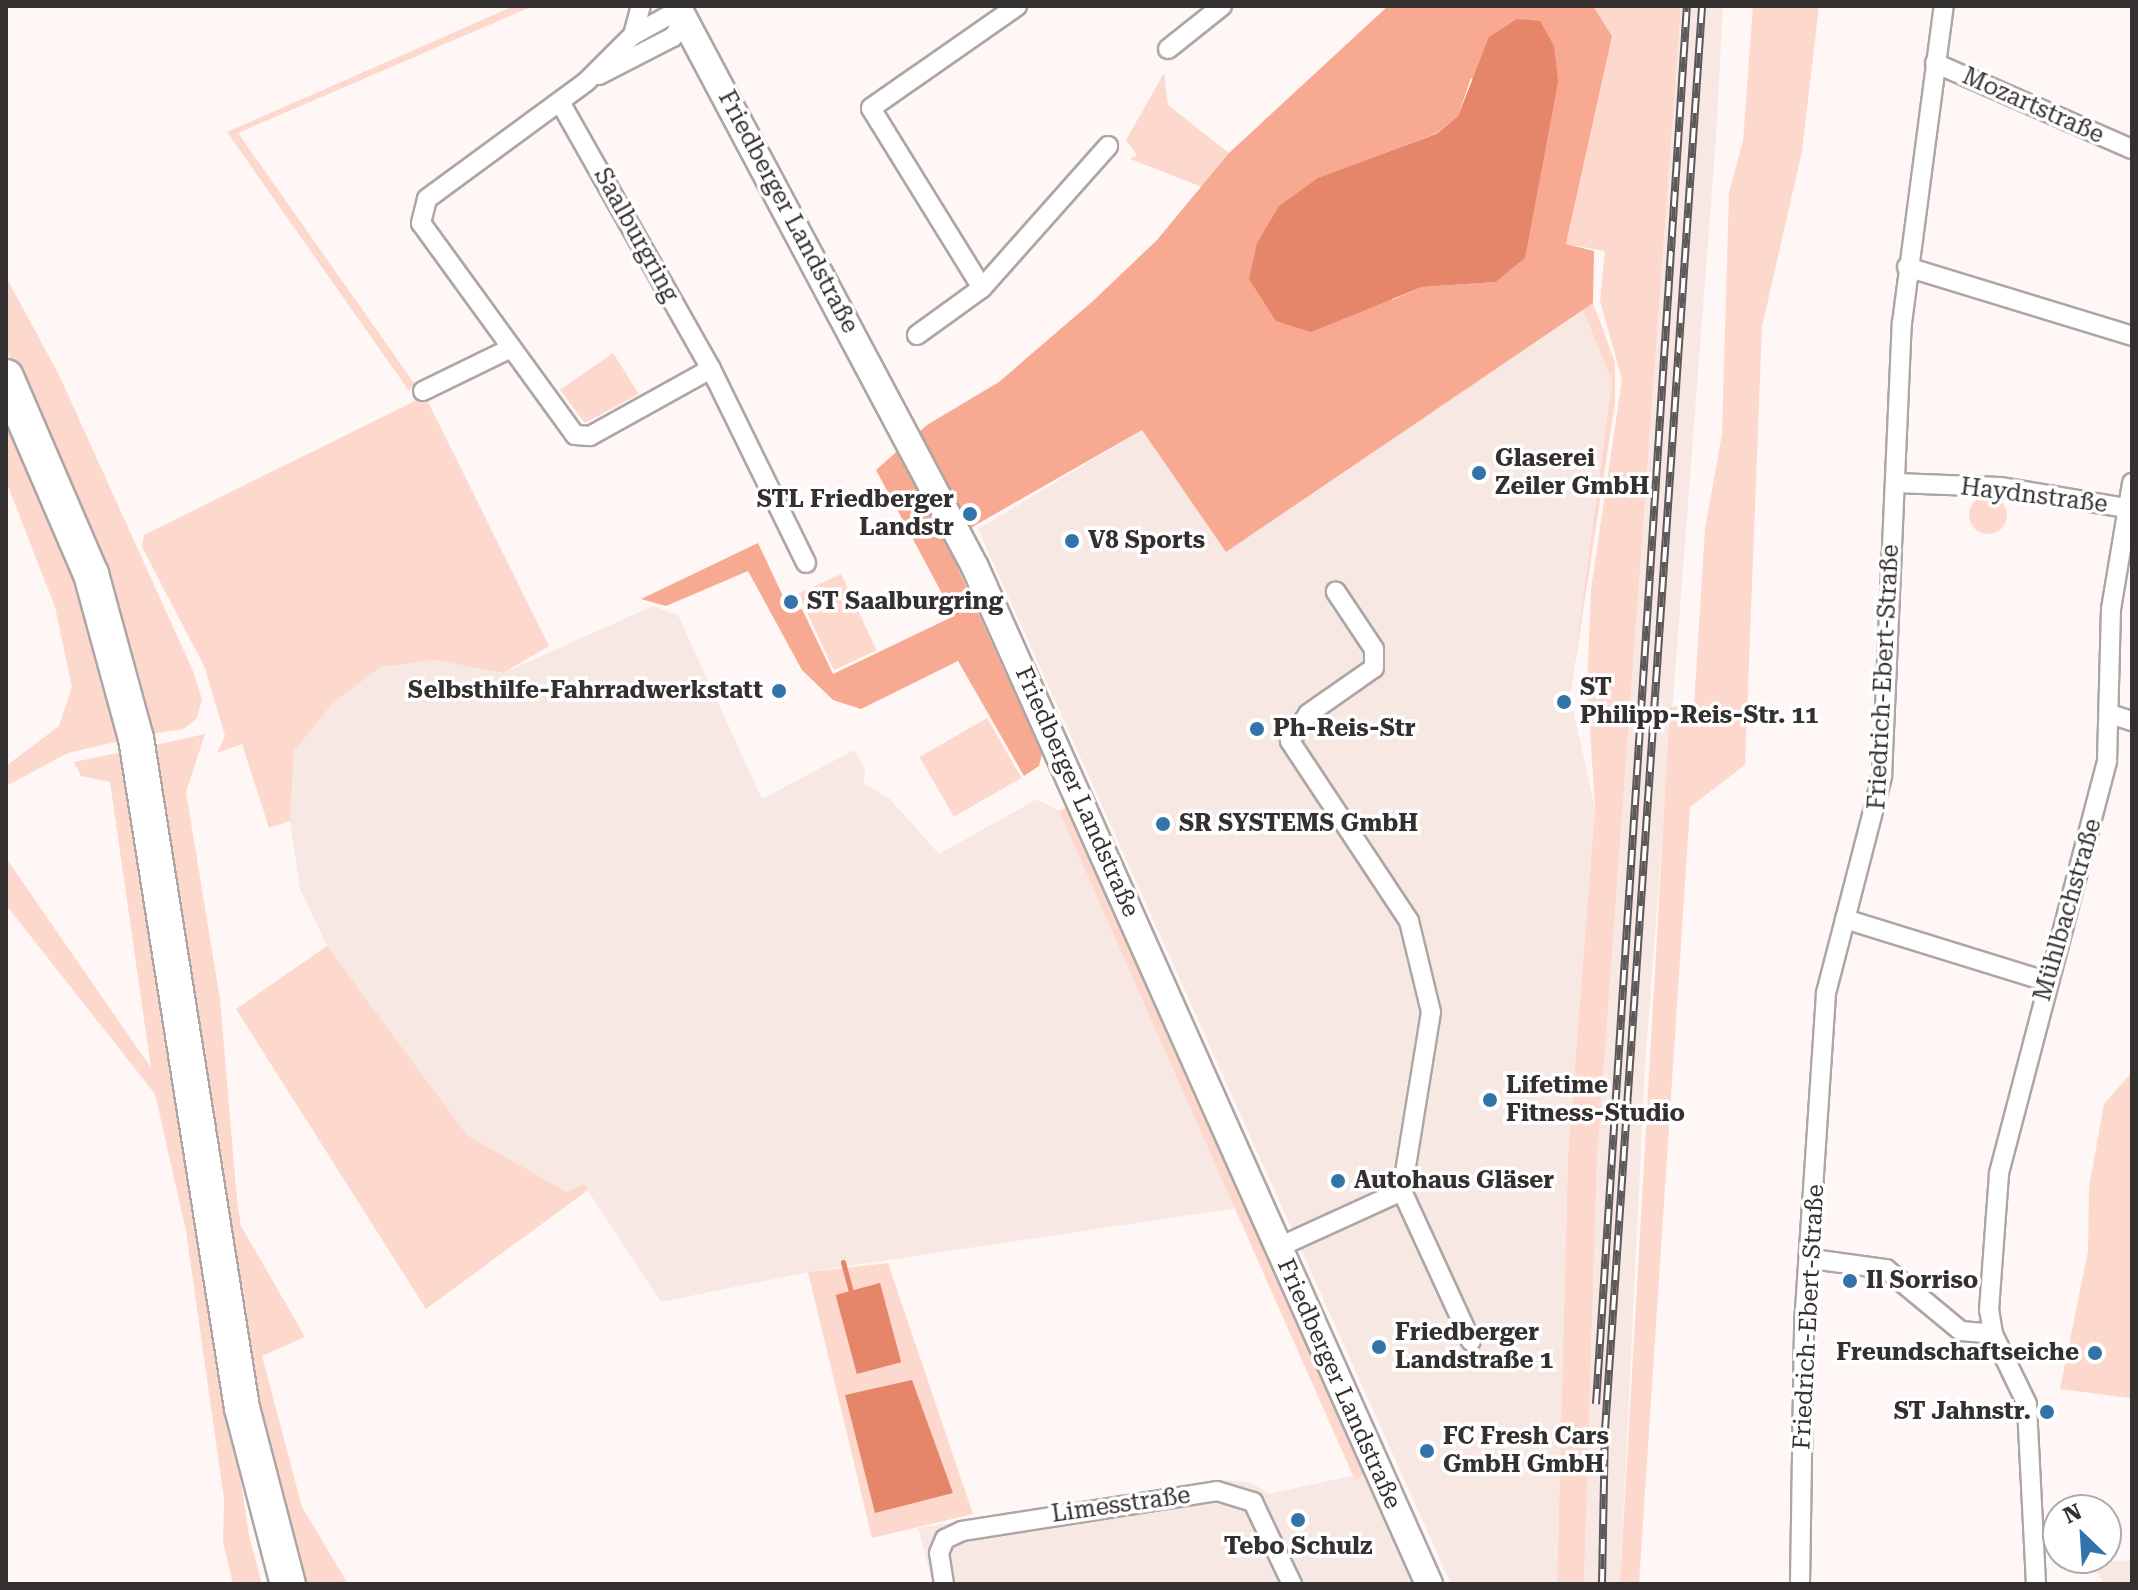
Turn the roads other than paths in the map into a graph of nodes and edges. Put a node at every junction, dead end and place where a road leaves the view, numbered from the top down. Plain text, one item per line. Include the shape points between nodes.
1 (641, 6) edge
2 (1017, 6) edge
3 (1222, 6) edge
4 (1944, 6) edge
5 (689, 10) edge
6 (633, 35) junction
7 (1168, 49) dead end
8 (1935, 63) junction
9 (586, 82) junction
10 (560, 102) junction
11 (1108, 146) dead end
12 (2132, 149) edge
13 (1907, 267) junction
14 (982, 288) junction
15 (917, 335) dead end
16 (2132, 336) edge
17 (507, 350) junction
18 (711, 369) junction
19 (6, 377) edge
20 (423, 391) dead end
21 (1895, 483) junction
22 (2132, 483) edge
23 (2125, 508) junction
24 (806, 563) dead end
25 (1336, 592) dead end
26 (2110, 714) junction
27 (2132, 721) edge
28 (1845, 919) junction
29 (2048, 982) junction
30 (1402, 1191) junction
31 (1279, 1247) junction
32 (1812, 1259) junction
33 (1993, 1334) junction
34 (1471, 1341) dead end
35 (254, 1463) junction
36 (274, 1584) edge
37 (288, 1584) edge
38 (944, 1584) edge
39 (1292, 1584) edge
40 (1429, 1584) edge
41 (1800, 1584) edge
42 (2036, 1584) edge

1 - 6 street
2 - 14 street via 871,108
3 - 7 street
4 - 8 street, Friedrich-Ebert-Straße
5 - 6 street
5 - 9 street via 673,37
5 - 31 main road, Friedberger Landstraße via 975,567
6 - 9 street
8 - 12 street, Mozartstraße
8 - 13 street, Friedrich-Ebert-Straße
9 - 10 street
10 - 17 street via 427,199 421,223
10 - 18 street, Saalburgring
11 - 14 street
13 - 16 street
13 - 21 street, Friedrich-Ebert-Straße
14 - 15 street
17 - 18 street via 575,435 590,436
17 - 20 street
18 - 24 street, Saalburgring
19 - 35 highway via 91,574 139,753
21 - 23 street, Haydnstraße via 2000,487
21 - 28 street, Friedrich-Ebert-Straße via 1882,776
22 - 23 street, Mühlbachstraße
23 - 26 street, Mühlbachstraße via 2111,609
25 - 30 street via 1374,649 1374,668 1308,714 1290,741 1409,921 1422,954 1431,1012
26 - 27 street
26 - 29 street, Mühlbachstraße via 2082,871
28 - 29 street
28 - 32 street, Friedrich-Ebert-Straße via 1826,993
29 - 33 street, Mühlbachstraße via 1999,1173
30 - 31 street
30 - 34 street
31 - 40 main road, Friedberger Landstraße
32 - 33 street via 1886,1269 1961,1331
32 - 41 street, Friedrich-Ebert-Straße
33 - 42 street via 2027,1404
35 - 36 highway
35 - 37 highway
38 - 39 street, Limesstraße via 939,1553 945,1539 962,1531 1217,1491 1253,1502

